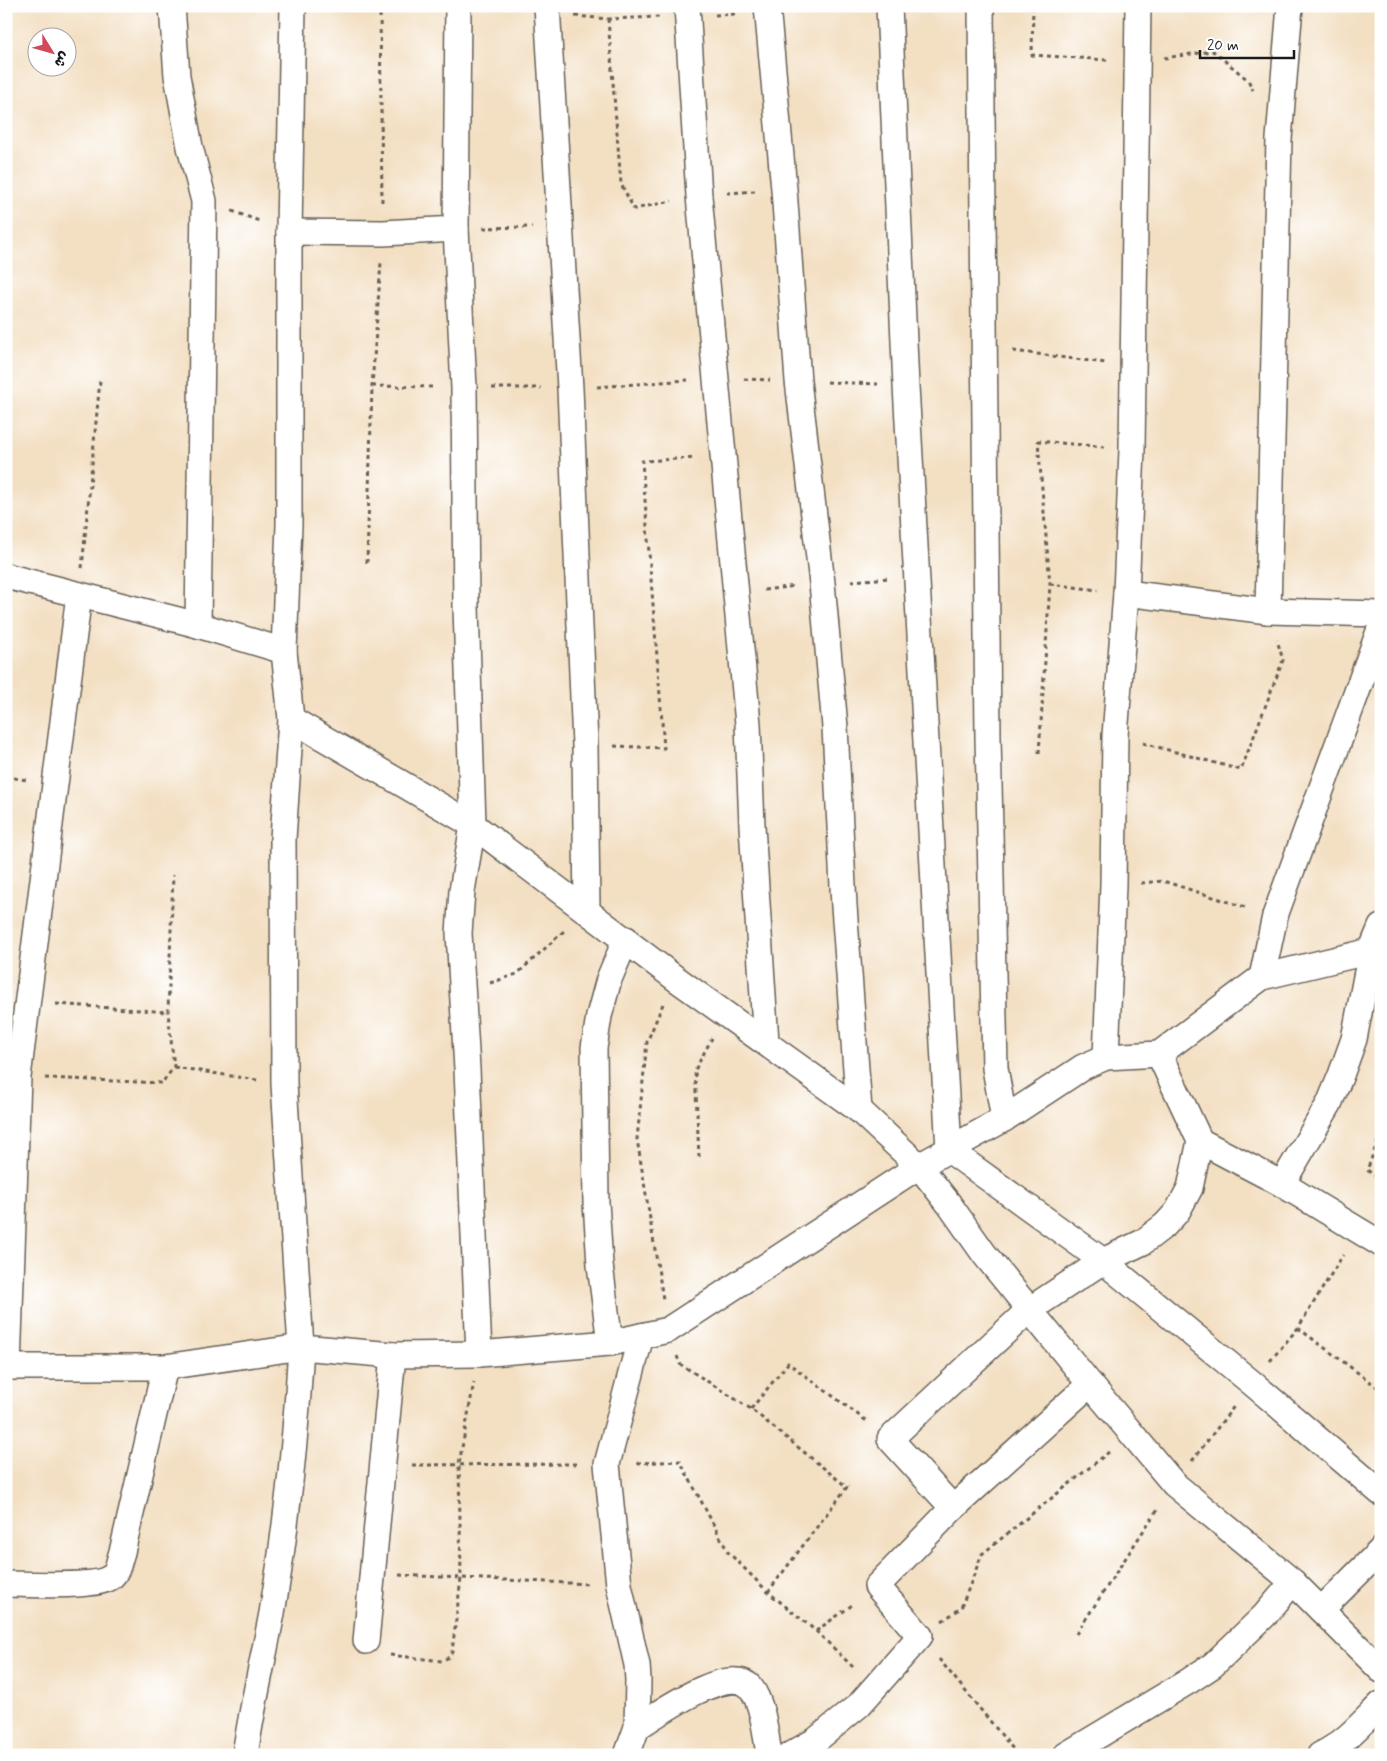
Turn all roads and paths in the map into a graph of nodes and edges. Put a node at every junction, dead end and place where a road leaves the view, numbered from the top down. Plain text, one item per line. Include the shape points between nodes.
1 (172, 6) edge
2 (293, 6) edge
3 (380, 6) edge
4 (458, 6) edge
5 (547, 6) edge
6 (889, 6) edge
7 (981, 6) edge
8 (1033, 6) edge
9 (1138, 6) edge
10 (1290, 6) edge
11 (767, 9) edge
12 (687, 11) edge
13 (1138, 61) junction
14 (1257, 97) dead end
15 (784, 188) junction
16 (699, 196) junction
17 (204, 201) junction
18 (560, 227) junction
19 (456, 229) junction
20 (289, 232) junction
21 (383, 233) junction
22 (985, 348) junction
23 (1132, 366) junction
24 (716, 378) junction
25 (100, 380) dead end
26 (798, 381) junction
27 (372, 386) junction
28 (906, 386) junction
29 (464, 388) junction
30 (570, 388) junction
31 (1132, 450) junction
32 (723, 456) junction
33 (367, 563) dead end
34 (6, 576) edge
35 (918, 576) junction
36 (822, 583) junction
37 (1050, 584) junction
38 (1126, 593) junction
39 (736, 594) junction
40 (79, 596) junction
41 (1268, 611) junction
42 (1381, 614) edge
43 (198, 626) junction
44 (1381, 626) edge
45 (284, 651) junction
46 (291, 718) junction
47 (1115, 736) junction
48 (584, 745) junction
49 (1039, 753) dead end
50 (473, 825) junction
51 (173, 875) dead end
52 (1113, 885) junction
53 (587, 910) junction
54 (1275, 916) junction
55 (1381, 927) edge
56 (626, 939) junction
57 (1371, 950) junction
58 (1262, 977) junction
59 (675, 978) junction
60 (463, 991) junction
61 (28, 1002) junction
62 (168, 1012) junction
63 (726, 1014) junction
64 (766, 1042) junction
65 (1159, 1054) junction
66 (1106, 1058) junction
67 (174, 1067) junction
68 (18, 1077) junction
69 (284, 1084) junction
70 (859, 1110) junction
71 (1004, 1119) junction
72 (1381, 1133) edge
73 (1200, 1141) junction
74 (949, 1150) junction
75 (700, 1157) dead end
76 (920, 1166) junction
77 (1381, 1179) edge
78 (1282, 1184) junction
79 (1359, 1231) junction
80 (1381, 1244) edge
81 (1103, 1261) junction
82 (1029, 1310) junction
83 (1298, 1328) junction
84 (668, 1330) junction
85 (641, 1336) junction
86 (610, 1344) junction
87 (301, 1346) junction
88 (392, 1354) junction
89 (479, 1354) junction
90 (7, 1367) edge
91 (165, 1367) junction
92 (1252, 1383) junction
93 (1090, 1384) junction
94 (1381, 1390) edge
95 (751, 1409) junction
96 (1132, 1434) junction
97 (890, 1439) junction
98 (459, 1464) junction
99 (607, 1464) junction
100 (383, 1466) junction
101 (1174, 1484) junction
102 (1381, 1494) edge
103 (953, 1508) junction
104 (1381, 1550) edge
105 (374, 1574) junction
106 (461, 1578) junction
107 (1293, 1582) junction
108 (6, 1584) edge
109 (618, 1586) junction
110 (877, 1586) junction
111 (768, 1592) junction
112 (1321, 1610) junction
113 (816, 1631) junction
114 (1076, 1634) dead end
115 (920, 1636) junction
116 (366, 1641) joint
117 (1381, 1670) edge
118 (874, 1689) junction
119 (1381, 1704) edge
120 (637, 1727) junction
121 (245, 1755) edge
122 (627, 1755) edge
123 (769, 1755) edge
124 (790, 1755) edge
125 (1018, 1755) edge
126 (1066, 1755) edge
127 (1320, 1755) edge

1 - 17 street via 177,76
2 - 20 street
3 - 21 path
4 - 19 street
5 - 18 street
6 - 28 street
7 - 22 street
8 - 13 path via 1032,54
9 - 13 street
10 - 41 street via 1279,139
11 - 12 path
11 - 15 street
12 - 16 street
12 - 16 path via 608,19 621,184 634,209
13 - 14 path via 1213,51 1248,80
13 - 23 street
15 - 16 path
15 - 26 street
16 - 24 street
17 - 20 path
17 - 43 street
18 - 19 path
18 - 30 street
19 - 21 street
19 - 29 street
20 - 21 street
20 - 45 street via 289,525
21 - 27 path
22 - 23 path
22 - 71 street via 995,1068
23 - 31 street
24 - 26 path
24 - 30 path
24 - 32 street
25 - 40 path
26 - 28 path
26 - 36 street
27 - 29 path
27 - 33 path
28 - 35 street
29 - 30 path
29 - 50 street via 466,607
30 - 48 street
31 - 37 path via 1038,441
31 - 38 street
32 - 39 street
32 - 48 path via 642,461 664,748
34 - 40 street
35 - 36 path
35 - 74 street
36 - 39 path
36 - 70 street
37 - 38 path
37 - 49 path
38 - 41 street
38 - 47 street
39 - 64 street via 748,724
40 - 43 street
40 - 61 street
41 - 42 street
41 - 47 path via 1283,660 1241,770
43 - 45 street
44 - 54 street
45 - 46 street
46 - 50 street
46 - 69 street via 283,839
47 - 52 street
48 - 53 street
50 - 53 street
50 - 60 street via 459,933
51 - 62 path
52 - 54 path via 1163,881
52 - 66 street
53 - 56 street
53 - 60 path via 517,974
54 - 58 street
55 - 57 street
56 - 59 street
56 - 86 street via 607,988 594,1048 596,1202
57 - 58 street
57 - 78 street via 1354,1039 1341,1075 1329,1104
58 - 65 street
59 - 63 street
59 - 84 path via 646,1042 637,1139
60 - 89 street
61 - 62 path
61 - 68 street
62 - 67 path
63 - 64 street
63 - 75 path via 695,1070
64 - 70 street
65 - 66 street
65 - 73 street
66 - 71 street via 1083,1067
67 - 68 path via 162,1083
67 - 69 path
68 - 90 street
69 - 87 street
70 - 76 street
71 - 74 street
72 - 77 path via 1367,1170
73 - 78 street
73 - 81 street via 1190,1188 1178,1212 1143,1242
74 - 76 street
74 - 81 street
76 - 82 street
76 - 84 street
78 - 79 street
79 - 80 street
79 - 83 path
81 - 82 street
81 - 92 street
82 - 93 street
82 - 97 street
83 - 92 path
83 - 94 path
84 - 85 street
84 - 95 path via 680,1364
85 - 86 street
85 - 99 street
86 - 89 street
87 - 88 street
87 - 91 street
87 - 121 street via 285,1530
88 - 89 street
88 - 100 street
89 - 98 path
90 - 91 street
91 - 108 street via 117,1569 101,1582
92 - 101 path
92 - 102 street
93 - 96 street
93 - 103 street
95 - 97 path via 788,1363
95 - 111 path via 847,1487
96 - 101 street
96 - 115 path via 982,1554 961,1608
97 - 103 street
98 - 99 path
98 - 100 path
98 - 106 path
99 - 109 street
99 - 111 path via 680,1461 728,1552
100 - 105 street
101 - 107 street
101 - 114 path
103 - 110 street
104 - 112 street
105 - 106 path
105 - 116 street
106 - 109 path
106 - 116 path via 449,1657 442,1661 381,1654 372,1652
107 - 112 street
107 - 126 street via 1258,1623 1213,1665
109 - 120 street via 637,1665
110 - 113 path
110 - 115 street
111 - 113 path
112 - 117 street
113 - 118 path
115 - 118 street
115 - 125 path
118 - 124 street via 837,1724
119 - 127 street via 1335,1748
120 - 122 street
120 - 123 street via 710,1685 741,1681 750,1687 757,1699

